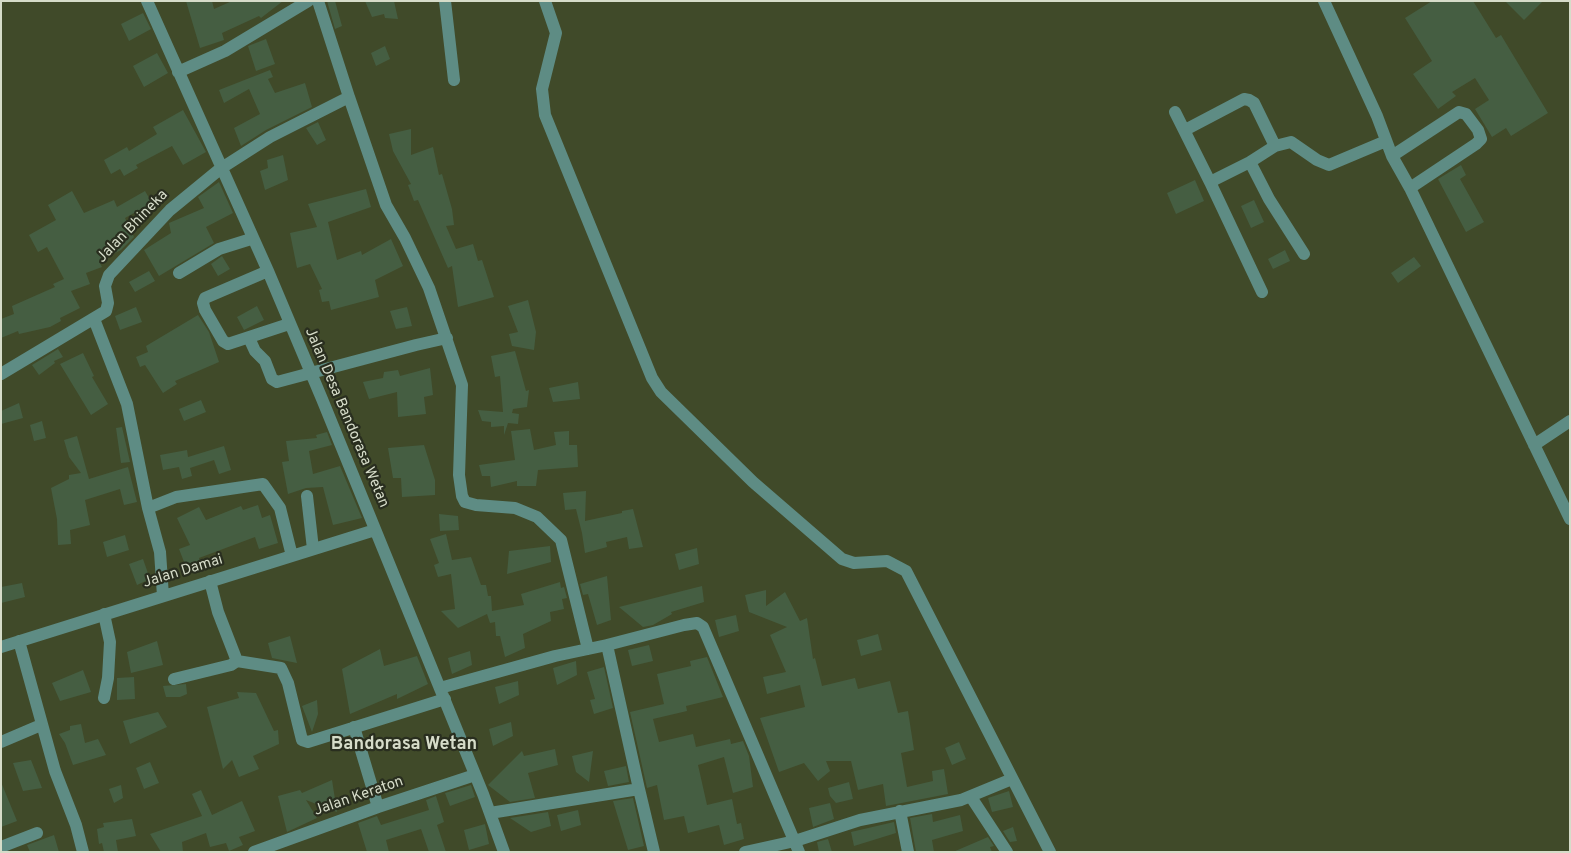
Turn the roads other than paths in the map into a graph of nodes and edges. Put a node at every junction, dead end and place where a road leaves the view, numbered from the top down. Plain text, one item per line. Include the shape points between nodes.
1 (146, 1) edge
2 (308, 1) edge
3 (318, 1) edge
4 (445, 1) edge
5 (545, 1) edge
6 (1324, 1) edge
7 (178, 72) junction
8 (454, 80) dead end
9 (349, 97) junction
10 (1175, 112) dead end
11 (1185, 130) junction
12 (1386, 140) junction
13 (1275, 146) junction
14 (1392, 156) junction
15 (1250, 162) junction
16 (220, 169) junction
17 (1210, 182) junction
18 (1410, 188) junction
19 (251, 239) junction
20 (1304, 254) dead end
21 (268, 271) junction
22 (180, 273) dead end
23 (1262, 292) dead end
24 (94, 319) junction
25 (289, 324) junction
26 (249, 338) junction
27 (447, 338) junction
28 (310, 373) junction
29 (1, 374) edge
30 (1570, 421) edge
31 (1534, 445) junction
32 (307, 496) dead end
33 (148, 508) junction
34 (1568, 511) edge
35 (375, 530) junction
36 (313, 549) junction
37 (292, 556) junction
38 (210, 581) junction
39 (163, 596) junction
40 (104, 614) junction
41 (19, 642) junction
42 (607, 645) junction
43 (1, 647) edge
44 (588, 649) junction
45 (237, 661) junction
46 (174, 679) dead end
47 (442, 693) junction
48 (104, 698) dead end
49 (41, 725) junction
50 (354, 727) junction
51 (1, 742) edge
52 (475, 775) junction
53 (1012, 780) junction
54 (638, 789) junction
55 (971, 797) junction
56 (378, 807) junction
57 (900, 810) junction
58 (490, 813) junction
59 (37, 833) dead end
60 (797, 846) edge
61 (1, 847) edge
62 (257, 851) edge
63 (83, 852) edge
64 (504, 852) edge
65 (654, 852) edge
66 (746, 852) edge
67 (908, 852) edge
68 (1007, 852) edge
69 (1050, 852) edge

1 - 7 street, Jalan Desa Bandorasa Wetan
2 - 7 street via 225,51
3 - 9 street
4 - 8 street
5 - 53 street via 556,34 542,89 545,115 652,378 661,392 752,482 842,560 854,563 887,561 906,571
6 - 12 street
7 - 16 street, Jalan Desa Bandorasa Wetan
9 - 16 street, Jalan Bhineka via 299,121
9 - 27 street via 386,205 429,288
10 - 11 street
11 - 13 street via 1244,99 1254,103
11 - 17 street
12 - 13 street via 1329,165 1291,142
12 - 14 street
13 - 15 street
14 - 18 street
14 - 18 street via 1459,112 1466,114 1478,130 1481,139 1476,144
15 - 17 street
15 - 20 street via 1281,220
16 - 19 street, Jalan Desa Bandorasa Wetan
16 - 24 street, Jalan Bhineka via 170,210 109,275 105,286 108,307
17 - 23 street
18 - 31 street
19 - 21 street, Jalan Desa Bandorasa Wetan
19 - 22 street via 219,249
21 - 25 street, Jalan Desa Bandorasa Wetan
21 - 26 street via 205,298 203,303 223,341 234,344
24 - 29 street
24 - 33 street via 128,404
25 - 26 street
25 - 28 street, Jalan Desa Bandorasa Wetan
26 - 28 street via 265,361 272,379 277,382
27 - 28 street
27 - 44 street via 462,385 462,496 465,502 476,505 515,508 537,518 561,540
28 - 35 street, Jalan Desa Bandorasa Wetan
30 - 31 street
31 - 34 street
32 - 36 street
33 - 37 street via 185,496 263,484 280,508
33 - 39 street via 160,552
35 - 36 street, Jalan Damai
35 - 47 street, Jalan Desa Bandorasa Wetan
36 - 37 street, Jalan Damai
37 - 38 street, Jalan Damai
38 - 39 street, Jalan Damai
38 - 45 street
39 - 40 street, Jalan Damai
40 - 41 street, Jalan Damai
40 - 48 street via 110,642
41 - 43 street, Jalan Damai
41 - 49 street
42 - 44 street
42 - 54 street
42 - 60 street via 684,625 698,623 703,627
44 - 47 street
45 - 46 street
45 - 50 street via 281,668 288,683 302,740 308,742
47 - 50 street
47 - 52 street, Jalan Desa Bandorasa Wetan
49 - 51 street
49 - 63 street
50 - 56 street
52 - 56 street, Jalan Keraton
52 - 58 street, Jalan Desa Bandorasa Wetan
53 - 55 street
53 - 69 street
54 - 58 street
54 - 65 street
55 - 57 street
55 - 68 street
56 - 62 street, Jalan Keraton
57 - 60 street via 847,824
57 - 67 street
58 - 64 street, Jalan Desa Bandorasa Wetan
59 - 61 street
60 - 66 street

